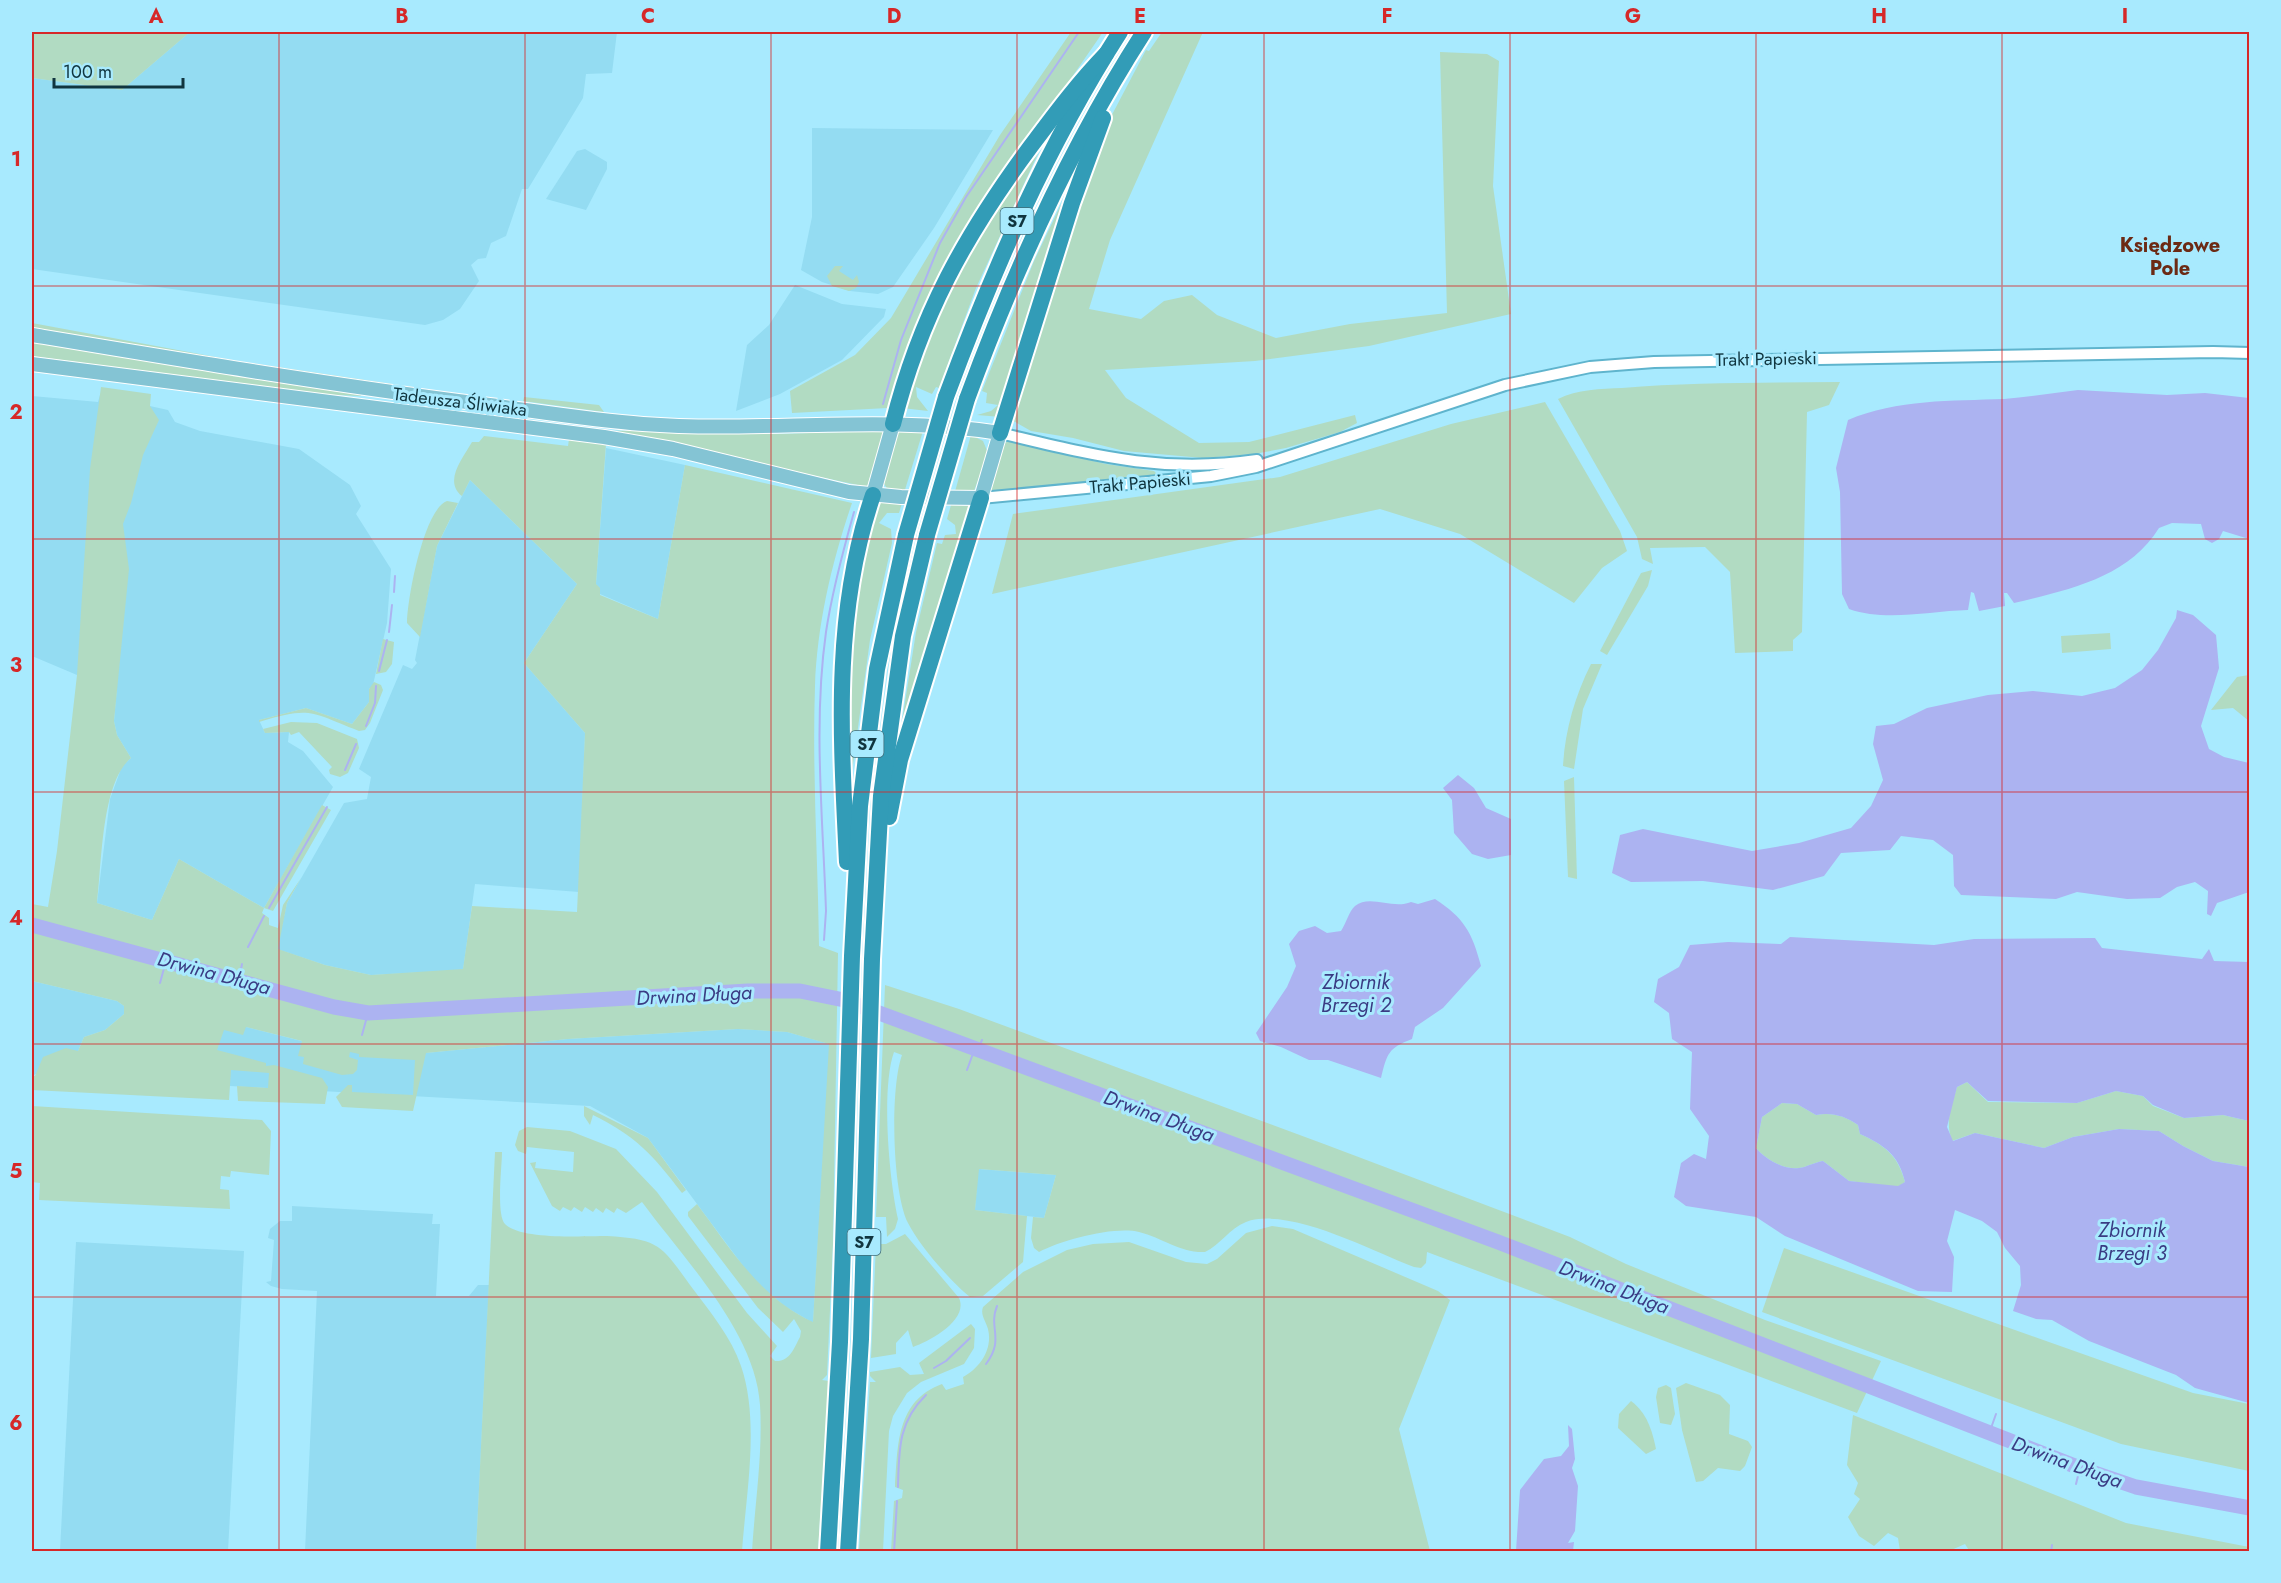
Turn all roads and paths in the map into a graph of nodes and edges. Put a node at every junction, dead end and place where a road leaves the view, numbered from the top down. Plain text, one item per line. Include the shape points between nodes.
1 (1120, 32) edge
2 (1144, 32) edge
3 (1106, 54) junction
4 (1122, 65) junction
5 (32, 335) edge
6 (2250, 353) edge
7 (32, 364) edge
8 (893, 424) junction
9 (1000, 433) junction
10 (1296, 455) junction
11 (873, 495) junction
12 (981, 498) junction
13 (875, 906) junction
14 (852, 956) junction
15 (828, 1551) edge
16 (848, 1551) edge

1 - 3 highway, S7
2 - 4 highway, S7
3 - 8 highway via 1077,84 976,223 927,317
3 - 14 highway, S7, bridge via 1046,162 995,271 946,398 906,535 871,708 860,806
4 - 9 highway via 1072,202
4 - 13 highway, S7, bridge via 1062,173 967,399 903,636 887,736
5 - 8 main road, Tadeusza Śliwiaka via 315,382 591,419 692,426
6 - 10 street, Trakt Papieski via 1622,364 1506,385
7 - 11 main road, Tadeusza Śliwiaka via 604,437
8 - 9 main road, Tadeusza Śliwiaka
8 - 11 main road
9 - 10 street, Trakt Papieski via 1140,464 1209,465
9 - 12 main road
10 - 12 street, Trakt Papieski via 1256,468 1211,476
11 - 12 main road, Tadeusza Śliwiaka
11 - 14 highway via 849,590 841,667
12 - 13 highway via 900,760
13 - 16 highway, S7 via 861,1339
14 - 15 highway, S7 via 840,1342

